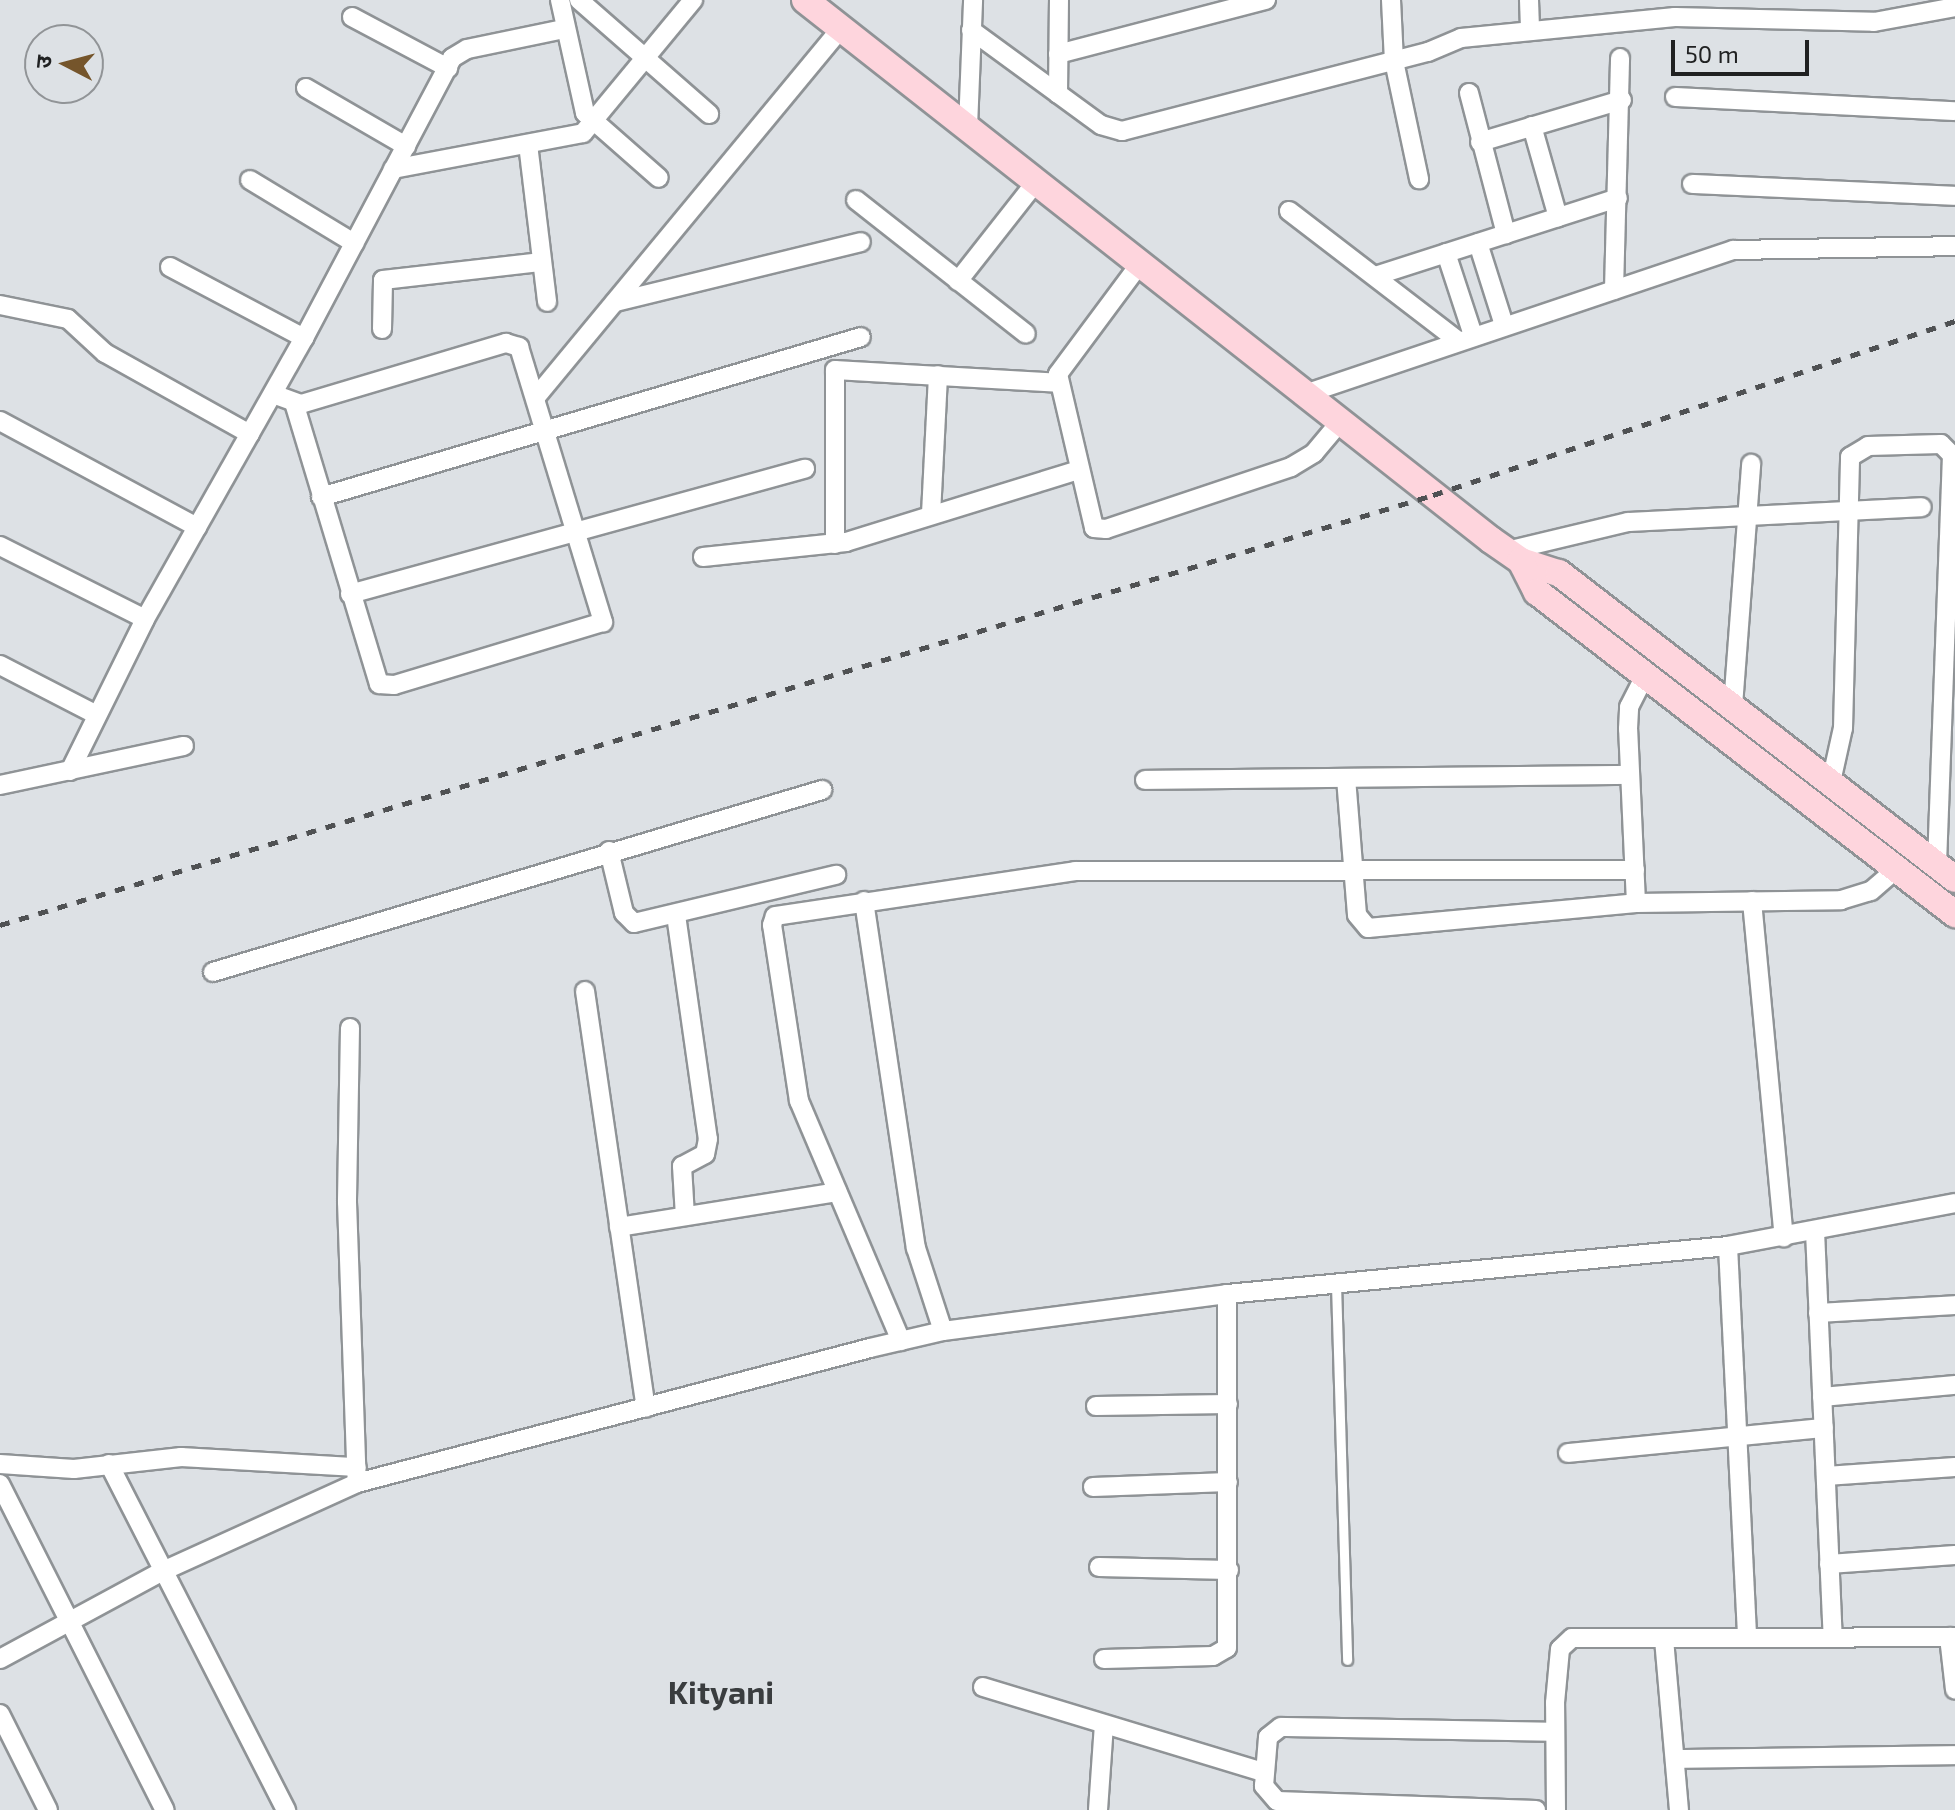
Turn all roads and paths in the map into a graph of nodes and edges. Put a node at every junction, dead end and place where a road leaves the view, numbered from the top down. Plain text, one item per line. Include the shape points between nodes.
1 (560, 0) edge
2 (579, 0) edge
3 (693, 0) edge
4 (805, 0) edge
5 (973, 0) edge
6 (1059, 0) edge
7 (1266, 0) edge
8 (1391, 0) edge
9 (1529, 0) edge
10 (1955, 7) edge
11 (352, 17) dead end
12 (841, 28) junction
13 (564, 29) junction
14 (971, 30) junction
15 (1530, 31) junction
16 (1058, 54) junction
17 (1620, 58) dead end
18 (645, 60) junction
19 (1394, 61) junction
20 (448, 68) junction
21 (306, 88) dead end
22 (1469, 93) dead end
23 (1058, 94) junction
24 (1675, 97) dead end
25 (1622, 100) junction
26 (1955, 111) edge
27 (709, 114) dead end
28 (593, 123) junction
29 (1532, 126) junction
30 (968, 127) junction
31 (1480, 142) junction
32 (528, 144) junction
33 (406, 146) junction
34 (393, 169) junction
35 (659, 178) dead end
36 (1419, 179) dead end
37 (250, 180) dead end
38 (1036, 182) junction
39 (1692, 184) dead end
40 (1955, 196) edge
41 (1618, 198) junction
42 (856, 200) dead end
43 (1289, 211) dead end
44 (1558, 217) junction
45 (1506, 234) junction
46 (861, 242) dead end
47 (354, 243) junction
48 (1478, 243) junction
49 (1955, 246) edge
50 (1446, 253) junction
51 (542, 262) junction
52 (1139, 265) junction
53 (170, 267) dead end
54 (1375, 276) junction
55 (958, 281) junction
56 (1614, 290) junction
57 (547, 302) dead end
58 (615, 302) junction
59 (0, 305) edge
60 (1504, 325) junction
61 (382, 329) dead end
62 (1026, 334) dead end
63 (861, 337) dead end
64 (1465, 337) junction
65 (304, 338) junction
66 (938, 375) junction
67 (1058, 383) junction
68 (273, 394) junction
69 (1305, 394) junction
70 (536, 397) junction
71 (295, 405) junction
72 (1340, 422) junction
73 (3, 423) edge
74 (547, 433) junction
75 (250, 434) junction
76 (1751, 464) dead end
77 (805, 469) dead end
78 (1076, 471) junction
79 (321, 497) junction
80 (1922, 507) dead end
81 (1847, 511) junction
82 (931, 514) junction
83 (1748, 518) junction
84 (197, 527) junction
85 (579, 535) junction
86 (835, 544) junction
87 (0, 546) edge
88 (1514, 556) junction
89 (703, 557) dead end
90 (350, 594) junction
91 (145, 619) junction
92 (0, 665) edge
93 (1646, 674) junction
94 (1733, 706) junction
95 (97, 715) junction
96 (184, 746) dead end
97 (70, 771) junction
98 (1630, 775) junction
99 (1346, 778) junction
100 (1145, 780) dead end
101 (1831, 782) junction
102 (0, 785) edge
103 (822, 790) dead end
104 (609, 851) junction
105 (1896, 869) junction
106 (1635, 870) junction
107 (1352, 871) junction
108 (1946, 873) edge
109 (836, 875) dead end
110 (1921, 888) junction
111 (864, 901) junction
112 (1752, 901) junction
113 (1636, 903) junction
114 (1955, 914) edge
115 (676, 915) junction
116 (213, 972) dead end
117 (585, 991) dead end
118 (350, 1028) dead end
119 (837, 1192) junction
120 (1955, 1203) edge
121 (685, 1216) junction
122 (619, 1227) junction
123 (1815, 1231) junction
124 (1784, 1237) junction
125 (1728, 1246) junction
126 (1336, 1284) junction
127 (1227, 1294) junction
128 (1955, 1305) edge
129 (1818, 1313) junction
130 (943, 1331) junction
131 (901, 1341) junction
132 (1955, 1385) edge
133 (1822, 1397) junction
134 (1228, 1404) junction
135 (1096, 1406) dead end
136 (646, 1408) junction
137 (1824, 1428) junction
138 (1736, 1435) junction
139 (1568, 1453) dead end
140 (0, 1464) edge
141 (109, 1464) junction
142 (1955, 1467) edge
143 (357, 1475) junction
144 (1826, 1476) junction
145 (1228, 1482) junction
146 (0, 1484) edge
147 (1093, 1487) dead end
148 (1955, 1555) edge
149 (1829, 1564) junction
150 (1099, 1567) dead end
151 (1229, 1570) junction
152 (163, 1571) junction
153 (68, 1623) junction
154 (1833, 1637) junction
155 (1952, 1637) edge
156 (1747, 1638) junction
157 (1664, 1639) junction
158 (0, 1659) edge
159 (1104, 1659) dead end
160 (1347, 1660) dead end
161 (983, 1687) dead end
162 (1955, 1690) edge
163 (0, 1714) edge
164 (1104, 1725) junction
165 (1555, 1732) junction
166 (1955, 1755) edge
167 (1676, 1759) junction
168 (1263, 1772) junction
169 (48, 1810) edge
170 (165, 1810) edge
171 (286, 1810) edge
172 (1098, 1810) edge
173 (1536, 1810) edge
174 (1556, 1810) edge
175 (1679, 1810) edge

1 - 13 street
2 - 18 street
3 - 18 street
4 - 12 main road
5 - 14 street
6 - 16 street
7 - 16 street
8 - 19 street
9 - 15 street
10 - 15 street via 1874,22 1675,17
11 - 20 street
12 - 30 main road
12 - 58 street
13 - 20 street via 467,49
13 - 28 street via 580,101
14 - 23 street
14 - 30 street
15 - 19 street via 1461,38
16 - 23 street
17 - 25 street
18 - 27 street
18 - 28 street
19 - 23 street via 1131,130 1101,125
19 - 36 street
20 - 33 street
21 - 33 street
22 - 31 street
24 - 26 street
25 - 29 street
25 - 41 street
28 - 32 street via 574,136
28 - 35 street
29 - 31 street
29 - 44 street
30 - 38 main road
31 - 45 street
32 - 34 street
32 - 51 street
33 - 34 street
34 - 47 street
37 - 47 street
38 - 52 main road
38 - 55 street
39 - 40 street
41 - 44 street
41 - 56 street
42 - 55 street
43 - 54 street
44 - 45 street
45 - 48 street
46 - 58 street
47 - 65 street
48 - 50 street
48 - 60 street
49 - 56 street via 1753,247
50 - 54 street
50 - 64 street
51 - 57 street
51 - 61 street via 383,280
52 - 67 street via 1060,365
52 - 69 main road
53 - 65 street
54 - 64 street
55 - 62 street
56 - 60 street
58 - 70 street
59 - 75 street via 57,316
60 - 64 street
63 - 74 street
64 - 69 street
65 - 68 street
66 - 67 street
66 - 82 street
66 - 86 street via 842,369 831,376
67 - 78 street
68 - 71 street
68 - 75 street
69 - 72 main road
70 - 71 street via 522,352 506,343
70 - 74 street
71 - 79 street
72 - 78 street via 1314,453 1291,467 1106,529 1089,523
72 - 88 main road
73 - 84 street
74 - 79 street
74 - 85 street
75 - 84 street
76 - 83 street
77 - 85 street
78 - 82 street
79 - 90 street
80 - 81 street
81 - 83 street
81 - 101 street via 1843,728
81 - 108 street via 1848,470 1857,450 1948,446
82 - 86 street
83 - 88 street via 1628,522
83 - 94 street
84 - 91 street
85 - 90 street
85 - 90 street via 603,610 597,626 394,685 375,680
86 - 89 street
87 - 91 street
88 - 93 main road via 1537,592
88 - 94 main road via 1559,573
91 - 95 street
92 - 95 street
93 - 98 street via 1629,707
93 - 105 main road
94 - 101 main road
95 - 97 street
96 - 97 street
97 - 102 street
98 - 99 street
98 - 106 street
99 - 100 street
99 - 107 street
101 - 108 main road
103 - 104 street
104 - 115 street via 628,920 641,924
104 - 116 street
105 - 110 main road
105 - 112 street via 1857,897
106 - 107 street
106 - 113 street
107 - 111 street via 1075,871
107 - 113 street via 1357,915 1368,928 1378,930
108 - 110 main road
109 - 115 street
110 - 114 main road
111 - 119 street via 780,914 772,925 799,1101
111 - 130 street via 916,1248
112 - 113 street
112 - 124 street
115 - 121 street via 708,1139 705,1154 682,1166
117 - 122 street
118 - 143 street via 347,1202
119 - 121 street
119 - 131 street
120 - 123 street
121 - 122 street
122 - 136 street
123 - 124 street
123 - 129 street
124 - 125 street
125 - 126 street
125 - 138 street
126 - 127 street
126 - 160 lane
127 - 130 street
127 - 134 street
128 - 129 street
129 - 133 street
130 - 131 street
131 - 136 street
132 - 133 street
133 - 137 street
134 - 135 street
134 - 145 street
136 - 143 street
137 - 138 street
137 - 144 street
138 - 139 street
138 - 156 street
140 - 141 street via 74,1469
141 - 143 street via 181,1457
141 - 152 street
142 - 144 street
143 - 152 street
144 - 149 street
145 - 147 street
145 - 151 street
146 - 153 street
148 - 149 street
149 - 154 street
150 - 151 street
151 - 159 street via 1229,1633 1222,1653
152 - 153 street
152 - 171 street
153 - 158 street
153 - 170 street
154 - 155 street
154 - 156 street
155 - 162 street
156 - 157 street
157 - 165 street via 1564,1641
157 - 167 street
161 - 164 street
163 - 169 street
164 - 168 street
164 - 172 street
165 - 168 street via 1274,1728
165 - 174 street
166 - 167 street
167 - 175 street
168 - 173 street via 1267,1794 1277,1801

